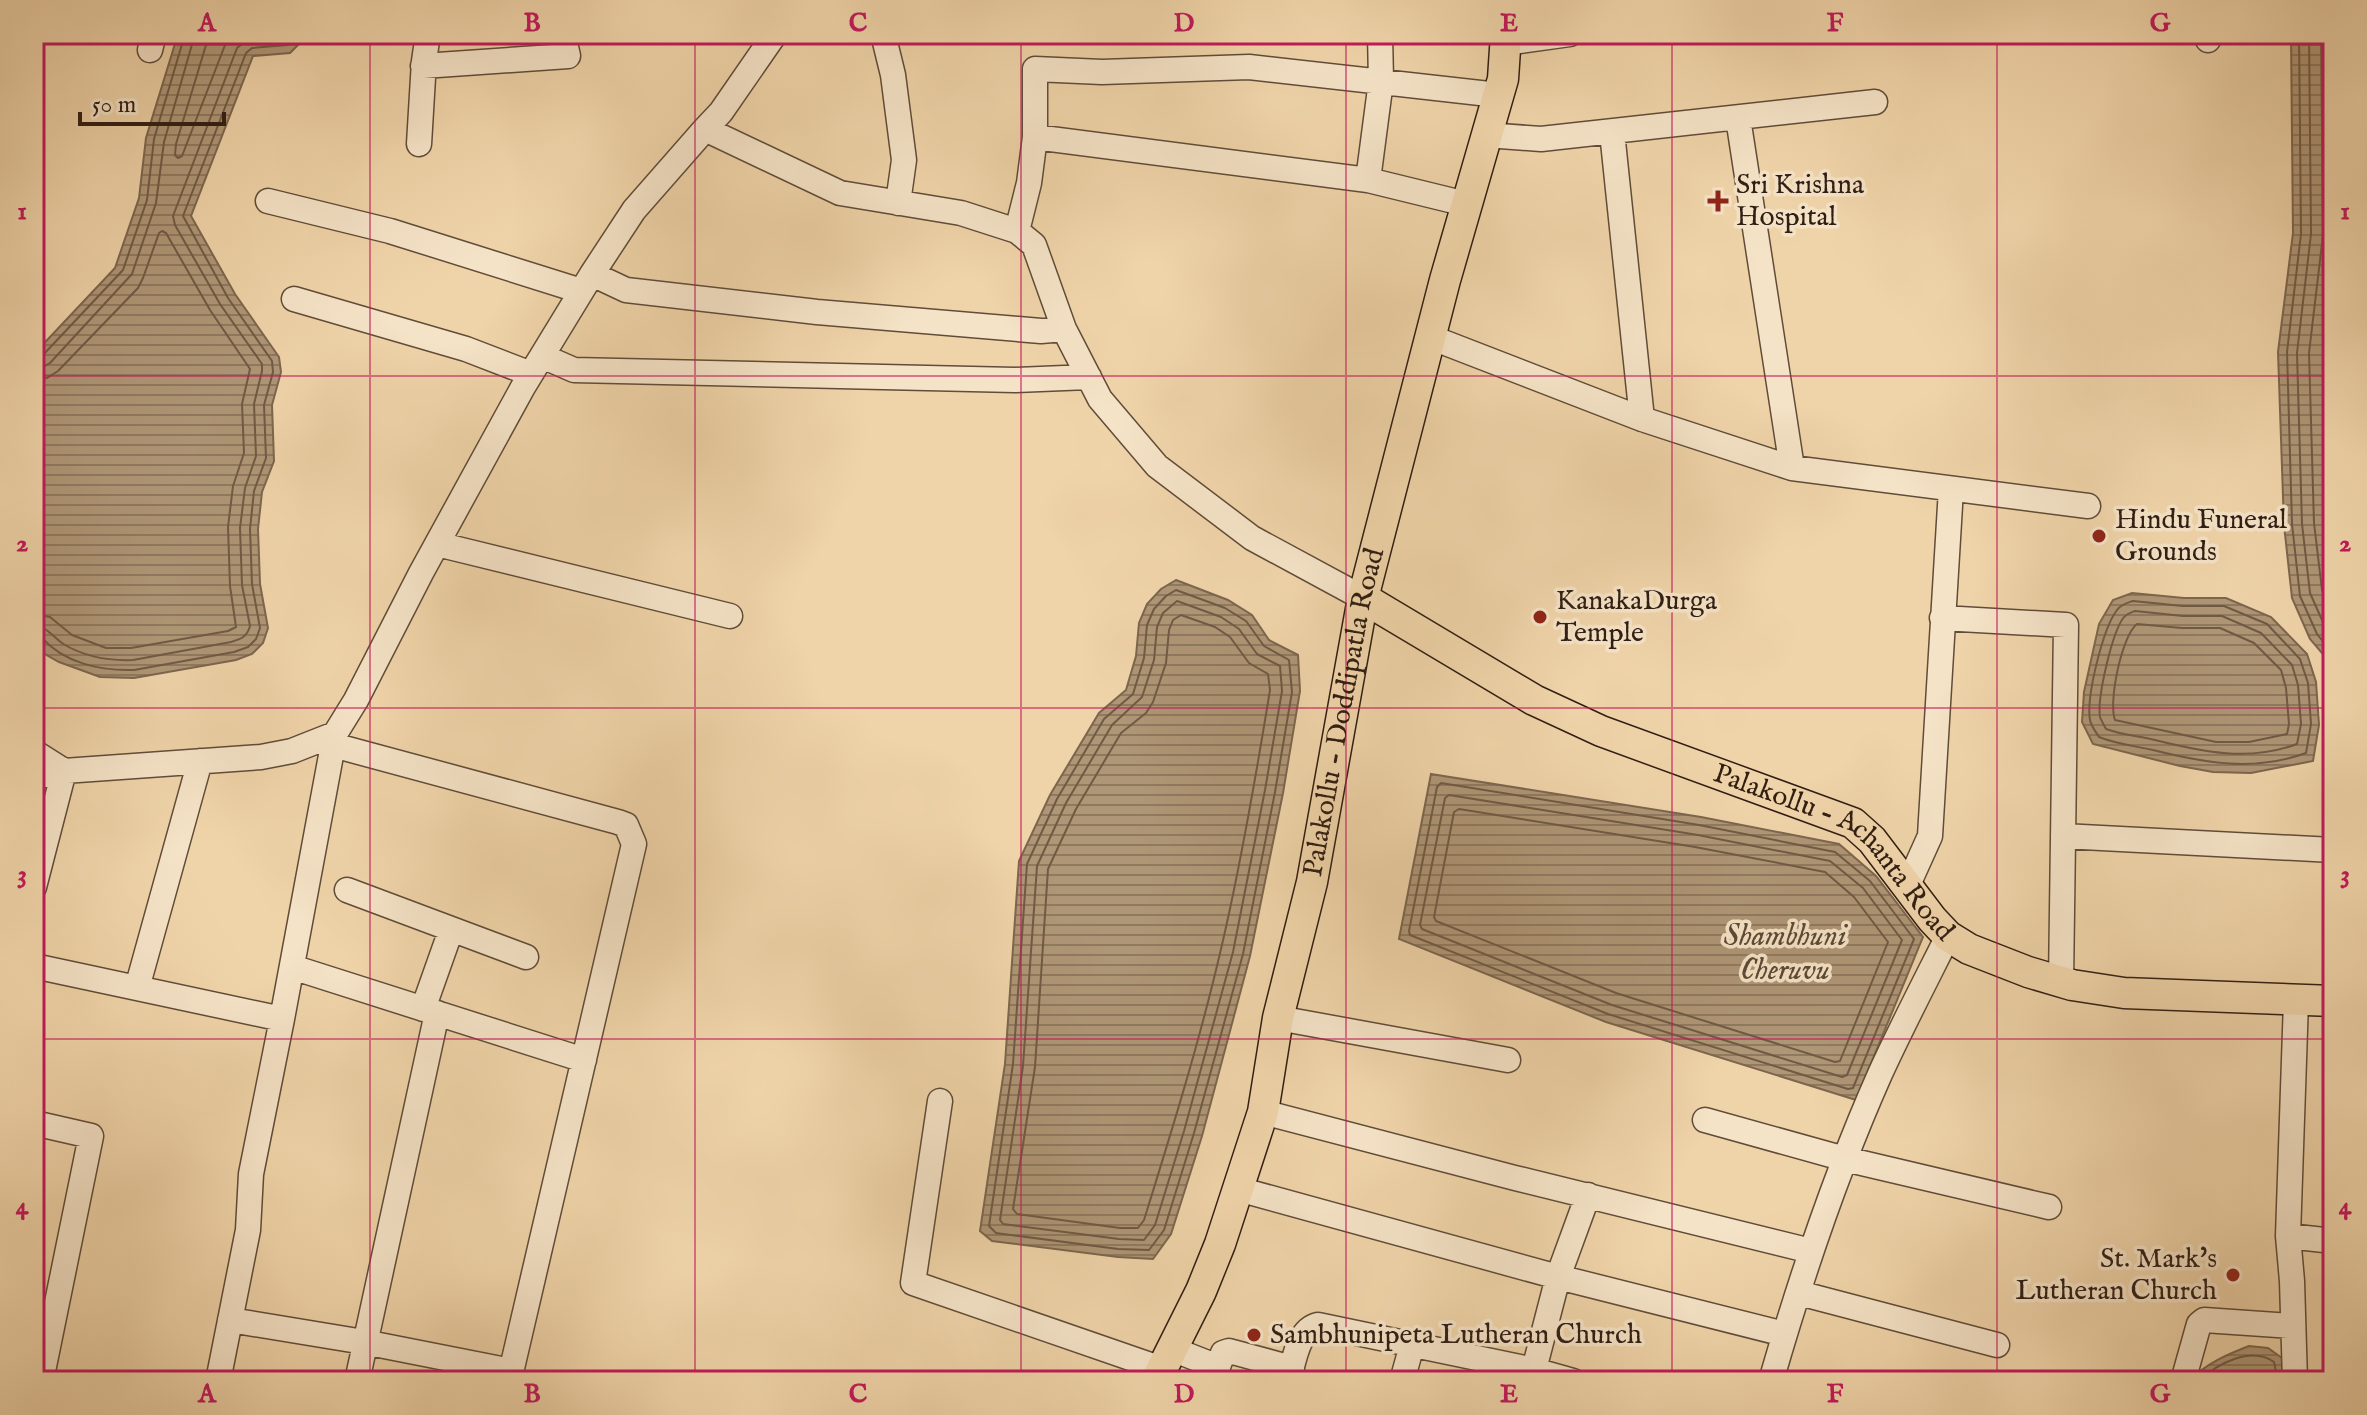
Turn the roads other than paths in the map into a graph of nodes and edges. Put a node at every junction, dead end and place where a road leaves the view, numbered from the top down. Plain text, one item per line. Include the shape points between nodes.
1 (428, 34) edge
2 (563, 34) edge
3 (775, 34) edge
4 (883, 34) edge
5 (1380, 34) edge
6 (1570, 34) edge
7 (1506, 38) edge
8 (423, 66) junction
9 (1381, 81) junction
10 (1498, 95) junction
11 (1875, 102) dead end
12 (1738, 118) junction
13 (705, 129) junction
14 (1612, 132) junction
15 (1486, 135) junction
16 (1035, 137) junction
17 (419, 144) dead end
18 (1368, 180) junction
19 (268, 201) dead end
20 (898, 203) junction
21 (1466, 204) junction
22 (1017, 231) junction
23 (586, 282) junction
24 (294, 299) dead end
25 (1064, 329) junction
26 (1430, 337) junction
27 (536, 365) junction
28 (1089, 377) junction
29 (1642, 419) junction
30 (1792, 468) junction
31 (1951, 489) junction
32 (2088, 506) dead end
33 (437, 544) junction
34 (1363, 598) junction
35 (730, 616) dead end
36 (1942, 618) junction
37 (334, 740) junction
38 (34, 752) edge
39 (200, 761) junction
40 (64, 771) junction
41 (34, 777) edge
42 (2063, 836) junction
43 (2333, 850) edge
44 (34, 887) edge
45 (1907, 887) junction
46 (347, 890) dead end
47 (451, 930) junction
48 (1948, 936) junction
49 (526, 957) dead end
50 (34, 966) edge
51 (292, 967) junction
52 (2061, 982) junction
53 (137, 988) junction
54 (2296, 1001) junction
55 (2333, 1001) edge
56 (430, 1011) junction
57 (1278, 1018) junction
58 (282, 1019) junction
59 (584, 1060) junction
60 (1508, 1060) dead end
61 (940, 1101) dead end
62 (1263, 1112) junction
63 (1705, 1120) dead end
64 (34, 1123) edge
65 (1845, 1159) junction
66 (1238, 1189) junction
67 (1588, 1195) junction
68 (2049, 1207) dead end
69 (2288, 1236) junction
70 (2333, 1241) edge
71 (1811, 1251) junction
72 (1558, 1277) junction
73 (1799, 1293) junction
74 (230, 1320) junction
75 (2293, 1326) junction
76 (1784, 1334) junction
77 (364, 1342) junction
78 (1412, 1345) junction
79 (1997, 1345) dead end
80 (1163, 1366) edge
81 (1215, 1374) edge
82 (1290, 1374) edge
83 (510, 1376) edge
84 (1532, 1376) edge
85 (41, 1381) edge
86 (218, 1381) edge
87 (357, 1381) edge
88 (1402, 1381) edge
89 (1573, 1381) edge
90 (1771, 1381) edge
91 (2183, 1381) edge
92 (2295, 1381) edge

1 - 8 street
2 - 8 street via 568,56
3 - 13 street
4 - 20 street via 904,160
5 - 9 street
6 - 7 street
7 - 10 main road, Palakollu - Doddipatla Road
8 - 17 street
9 - 10 street
9 - 16 street via 1249,67 1035,69
9 - 18 street
10 - 15 main road, Palakollu - Doddipatla Road
11 - 12 street
12 - 14 street
12 - 30 street
13 - 20 street via 840,193
13 - 23 street via 634,210
14 - 15 street via 1541,139
14 - 29 street
15 - 21 main road, Palakollu - Doddipatla Road
16 - 18 street
16 - 22 street
18 - 21 street
19 - 23 street
20 - 22 street via 961,213
21 - 26 main road, Palakollu - Doddipatla Road
22 - 25 street via 1034,245
23 - 25 street via 832,313
23 - 27 street
24 - 27 street
25 - 28 street
26 - 29 street
26 - 34 main road, Palakollu - Doddipatla Road
27 - 28 street via 1015,380
27 - 33 street
28 - 34 street via 1100,399 1157,466 1252,538
29 - 30 street
30 - 31 street
31 - 32 street
31 - 36 street
33 - 35 street
33 - 37 street
34 - 45 main road, Palakollu - Achanta Road via 1534,700 1601,731 1853,823
34 - 57 main road, Palakollu - Doddipatla Road via 1312,882
36 - 42 street via 2066,625
36 - 45 street via 1930,836
37 - 39 street via 261,757
37 - 51 street
37 - 59 street via 626,825 634,844
38 - 40 street
39 - 40 street
39 - 53 street
40 - 41 street
40 - 44 street
42 - 43 street
42 - 52 street
45 - 48 main road, Palakollu - Achanta Road
46 - 47 street
47 - 49 street
47 - 56 street
48 - 52 main road, Palakollu - Achanta Road via 1969,949
48 - 65 street
50 - 53 street
51 - 56 street
51 - 58 street
52 - 54 main road, Palakollu - Achanta Road via 2124,993
53 - 58 street
54 - 55 main road, Palakollu - Achanta Road
54 - 69 street
56 - 59 street
56 - 77 street
57 - 60 street
57 - 62 main road, Palakollu - Doddipatla Road
58 - 74 street via 251,1174 248,1230
59 - 83 street
61 - 80 street via 913,1283
62 - 66 main road, Palakollu - Doddipatla Road
62 - 67 street
63 - 65 street
64 - 85 street via 91,1136
65 - 68 street
65 - 71 street
66 - 72 street
66 - 80 main road, Palakollu - Doddipatla Road via 1201,1291
67 - 71 street
67 - 72 street
69 - 70 street
69 - 75 street
71 - 73 street
72 - 76 street
72 - 84 street
73 - 76 street
73 - 79 street
74 - 77 street
74 - 86 street
75 - 91 street via 2204,1320
75 - 92 street
76 - 90 street
77 - 83 street
77 - 87 street
78 - 82 street via 1318,1325 1302,1335
78 - 84 street
78 - 88 street
80 - 81 street
81 - 82 street via 1223,1353 1229,1351
84 - 89 street

